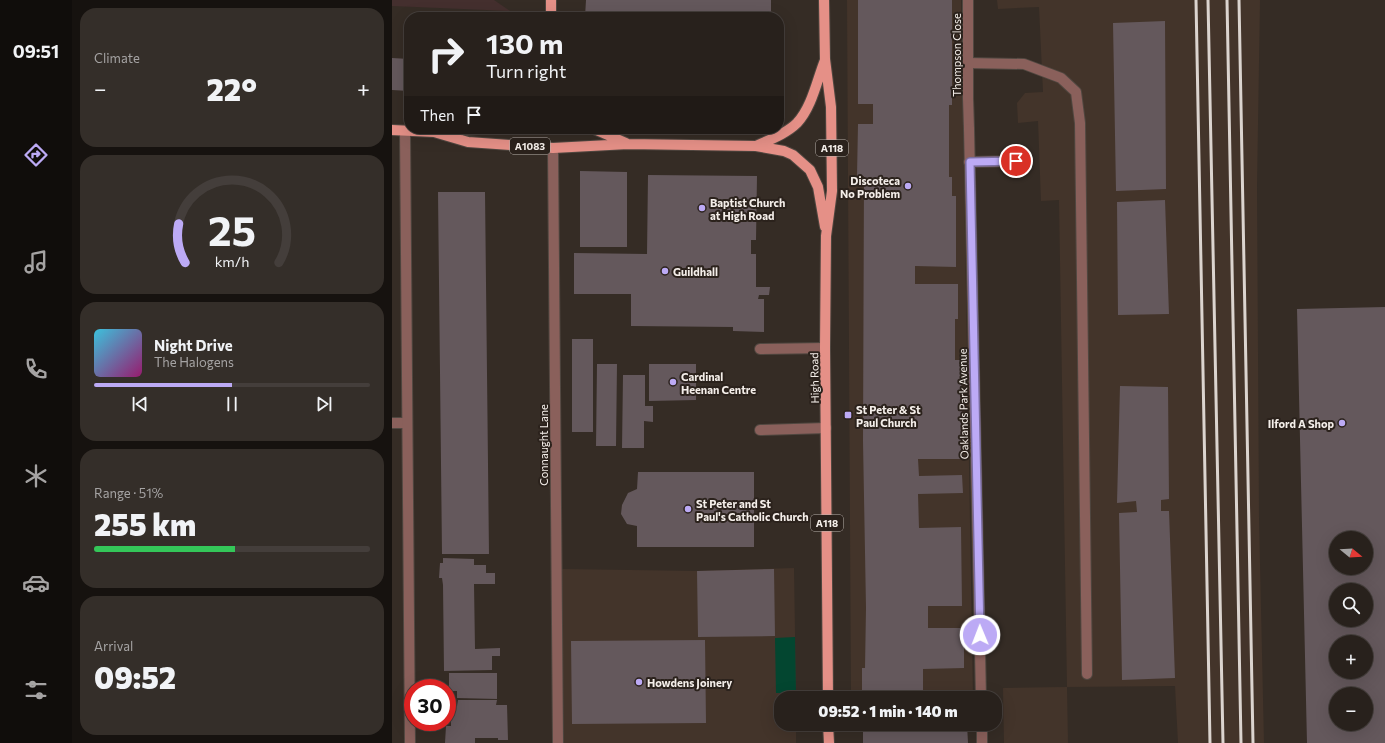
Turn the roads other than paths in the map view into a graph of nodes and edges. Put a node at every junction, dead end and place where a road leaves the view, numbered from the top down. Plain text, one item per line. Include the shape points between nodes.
1 (551, 0) edge
2 (824, 0) edge
3 (968, 0) edge
4 (551, 12) edge
5 (825, 59) junction
6 (968, 62) junction
7 (968, 110) joint
8 (392, 130) edge
9 (404, 131) edge
10 (784, 131) edge
11 (405, 134) edge
12 (441, 134) edge
13 (605, 134) edge
14 (780, 134) edge
15 (628, 144) junction
16 (756, 146) junction
17 (553, 148) junction
18 (1016, 161) dead end
19 (970, 162) junction
20 (826, 236) junction
21 (825, 348) junction
22 (760, 349) dead end
23 (407, 423) junction
24 (392, 424) edge
25 (826, 428) junction
26 (760, 430) dead end
27 (1087, 674) dead end
28 (828, 691) edge
29 (981, 691) edge
30 (828, 731) edge
31 (982, 731) edge
32 (410, 743) edge
33 (558, 743) edge
34 (829, 743) edge
35 (982, 743) edge

1 - 4 main road
2 - 5 main road, High Road / A118
3 - 6 street, Thompson Close
5 - 10 main road, High Road / A118 via 806,108 796,123
5 - 20 main road, High Road / A118 via 831,107 832,184
6 - 7 street, Thompson Close
6 - 27 street via 1024,64 1061,78 1076,92 1080,123
7 - 19 street, Oaklands Park Avenue
8 - 9 main road, A1083
11 - 23 street
12 - 17 main road, A1083 via 468,142
13 - 15 main road, A118
14 - 16 main road, High Road / A118
15 - 16 main road, A118
15 - 17 main road, A1083
16 - 20 main road, A118 via 793,155 807,166 818,188
17 - 33 street, Connaught Lane
18 - 19 street
19 - 29 street, Oaklands Park Avenue
20 - 21 main road, High Road / A118
21 - 22 street
21 - 25 main road, High Road / A118
23 - 24 street
23 - 32 street
25 - 26 street
25 - 28 main road, High Road / A118
30 - 34 main road
31 - 35 street

